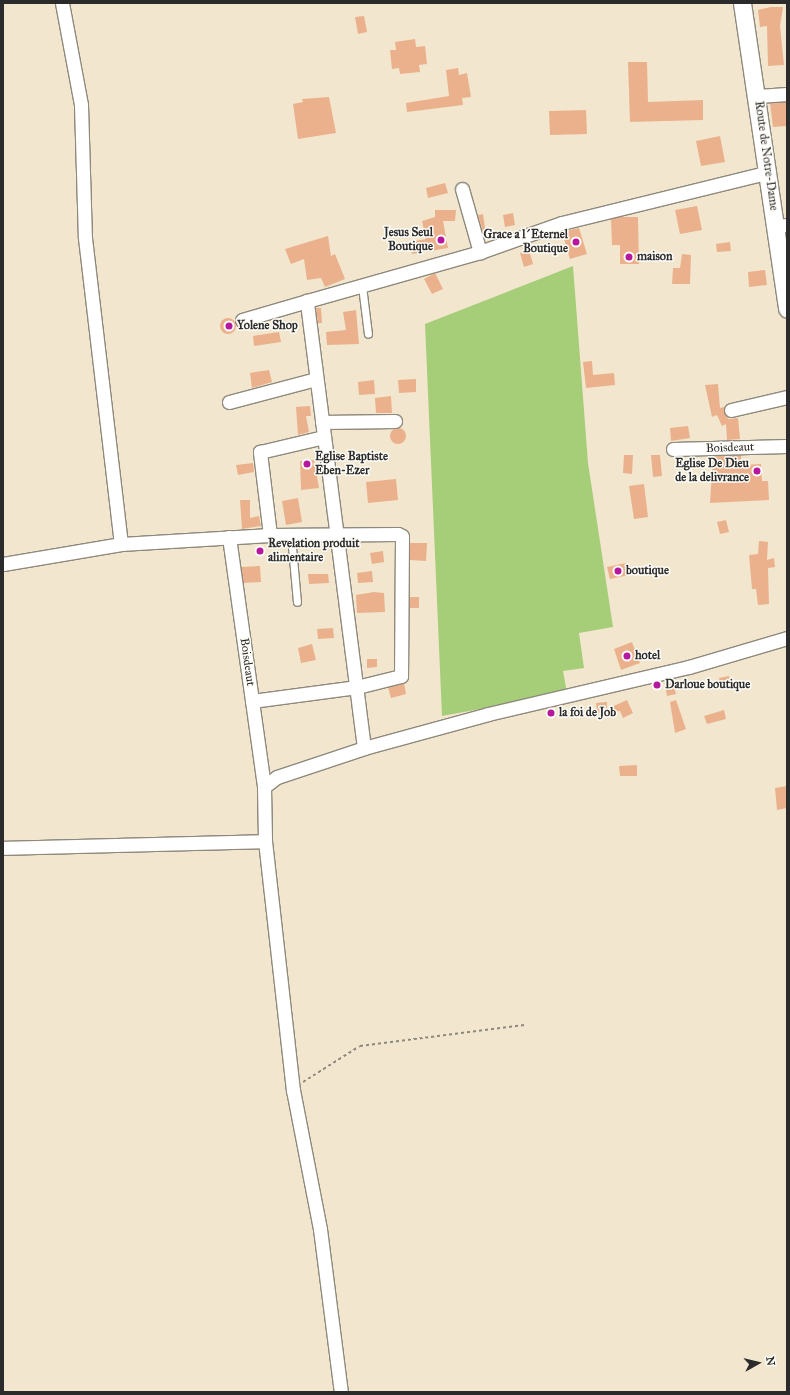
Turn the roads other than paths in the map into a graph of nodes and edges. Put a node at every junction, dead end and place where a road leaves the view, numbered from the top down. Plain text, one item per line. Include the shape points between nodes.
1 (62, 3) edge
2 (742, 3) edge
3 (787, 94) edge
4 (758, 96) junction
5 (769, 172) junction
6 (462, 188) dead end
7 (781, 226) edge
8 (480, 252) junction
9 (362, 286) junction
10 (307, 301) junction
11 (787, 309) edge
12 (242, 320) dead end
13 (368, 334) dead end
14 (316, 380) junction
15 (787, 397) edge
16 (229, 402) dead end
17 (731, 410) dead end
18 (395, 421) dead end
19 (322, 422) junction
20 (324, 436) junction
21 (787, 446) edge
22 (673, 449) dead end
23 (270, 535) junction
24 (337, 535) junction
25 (291, 536) junction
26 (230, 537) junction
27 (121, 544) junction
28 (3, 564) edge
29 (297, 602) dead end
30 (787, 638) edge
31 (357, 687) junction
32 (252, 701) junction
33 (364, 748) junction
34 (264, 787) junction
35 (264, 841) junction
36 (3, 848) edge
37 (341, 1392) edge

1 - 27 street via 81,105 85,238
2 - 4 street, Route de Notre-Dame
3 - 4 street
4 - 5 street, Route de Notre-Dame
5 - 7 street, Route de Notre-Dame
5 - 8 street via 562,223
6 - 8 street
7 - 11 street, Route de Notre-Dame
8 - 9 street
9 - 10 street
9 - 13 lane
10 - 12 street
10 - 14 street
14 - 16 street
14 - 19 street
15 - 17 street
18 - 19 street
19 - 20 street
20 - 23 street via 260,452
20 - 24 street
21 - 22 street, Boisdeaut
23 - 25 street
23 - 26 street
24 - 25 street
24 - 31 street
24 - 31 street via 402,536 401,676
25 - 29 lane
26 - 27 street
26 - 32 street, Boisdeaut
27 - 28 street
30 - 33 street via 689,667 488,714
31 - 32 street
31 - 33 street
32 - 34 street, Boisdeaut
33 - 34 street via 277,777
34 - 35 street, Boisdeaut
35 - 36 street
35 - 37 street, Boisdeaut via 293,1090 320,1229

